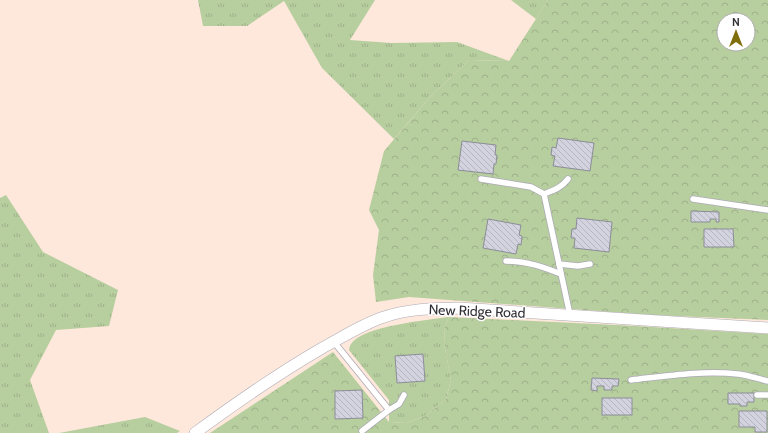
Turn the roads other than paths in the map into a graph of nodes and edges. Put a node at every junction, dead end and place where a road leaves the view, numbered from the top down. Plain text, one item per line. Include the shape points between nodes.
1 (481, 179) dead end
2 (568, 179) dead end
3 (544, 194) junction
4 (693, 199) dead end
5 (768, 210) edge
6 (506, 261) dead end
7 (559, 264) junction
8 (590, 264) dead end
9 (561, 274) junction
10 (570, 315) junction
11 (768, 328) edge
12 (334, 342) junction
13 (631, 380) dead end
14 (768, 381) edge
15 (404, 395) dead end
16 (757, 395) dead end
17 (768, 395) edge
18 (389, 410) junction
19 (362, 431) dead end
20 (196, 433) edge

1 - 3 lane via 531,187
2 - 3 lane via 563,186
3 - 7 lane
4 - 5 lane
6 - 9 lane via 524,262
7 - 8 lane
7 - 9 lane
9 - 10 lane
10 - 11 street, New Ridge Road
10 - 12 street, New Ridge Road via 431,308 382,318
12 - 18 lane
12 - 20 street, New Ridge Road via 249,393
13 - 14 lane via 725,373
15 - 18 lane via 399,404
16 - 17 lane
18 - 19 lane

